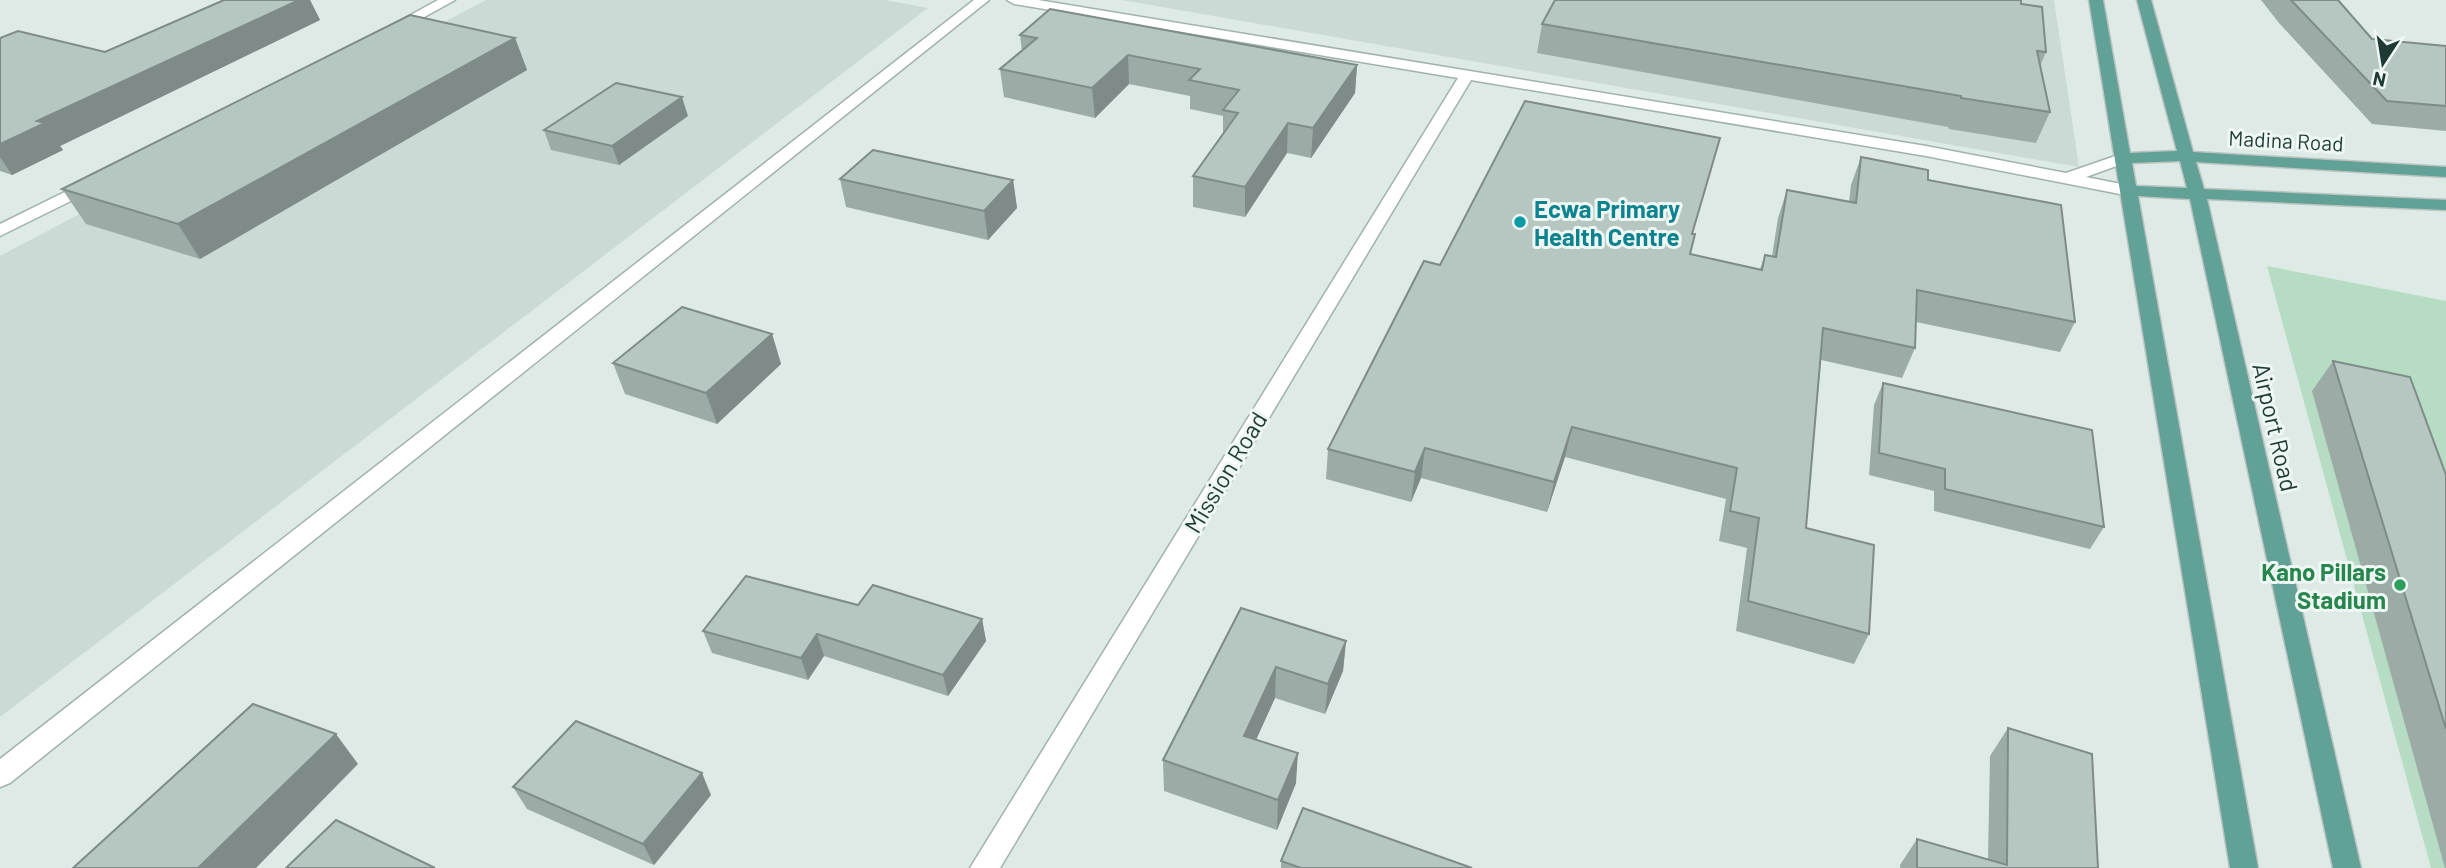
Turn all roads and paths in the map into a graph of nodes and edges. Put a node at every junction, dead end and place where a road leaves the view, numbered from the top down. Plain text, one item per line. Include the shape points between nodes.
1 (448, 0) edge
2 (982, 0) edge
3 (1014, 0) edge
4 (2096, 0) edge
5 (2144, 0) edge
6 (385, 33) edge
7 (1467, 75) junction
8 (2185, 156) junction
9 (2124, 158) junction
10 (2446, 172) edge
11 (2069, 178) junction
12 (99, 180) edge
13 (2130, 191) junction
14 (2197, 194) junction
15 (2446, 205) edge
16 (0, 231) edge
17 (0, 775) edge
18 (984, 868) edge
19 (2244, 868) edge
20 (2347, 868) edge

1 - 6 lane
2 - 17 lane
3 - 7 lane
4 - 9 main road
5 - 8 main road, Airport Road
7 - 11 lane
7 - 18 lane, Mission Road
8 - 9 main road, Madina Road
8 - 10 main road, Madina Road
8 - 14 main road, Airport Road
9 - 11 lane
9 - 13 main road
11 - 13 lane
12 - 16 lane
13 - 14 main road
13 - 19 main road
14 - 15 main road
14 - 20 main road, Airport Road

